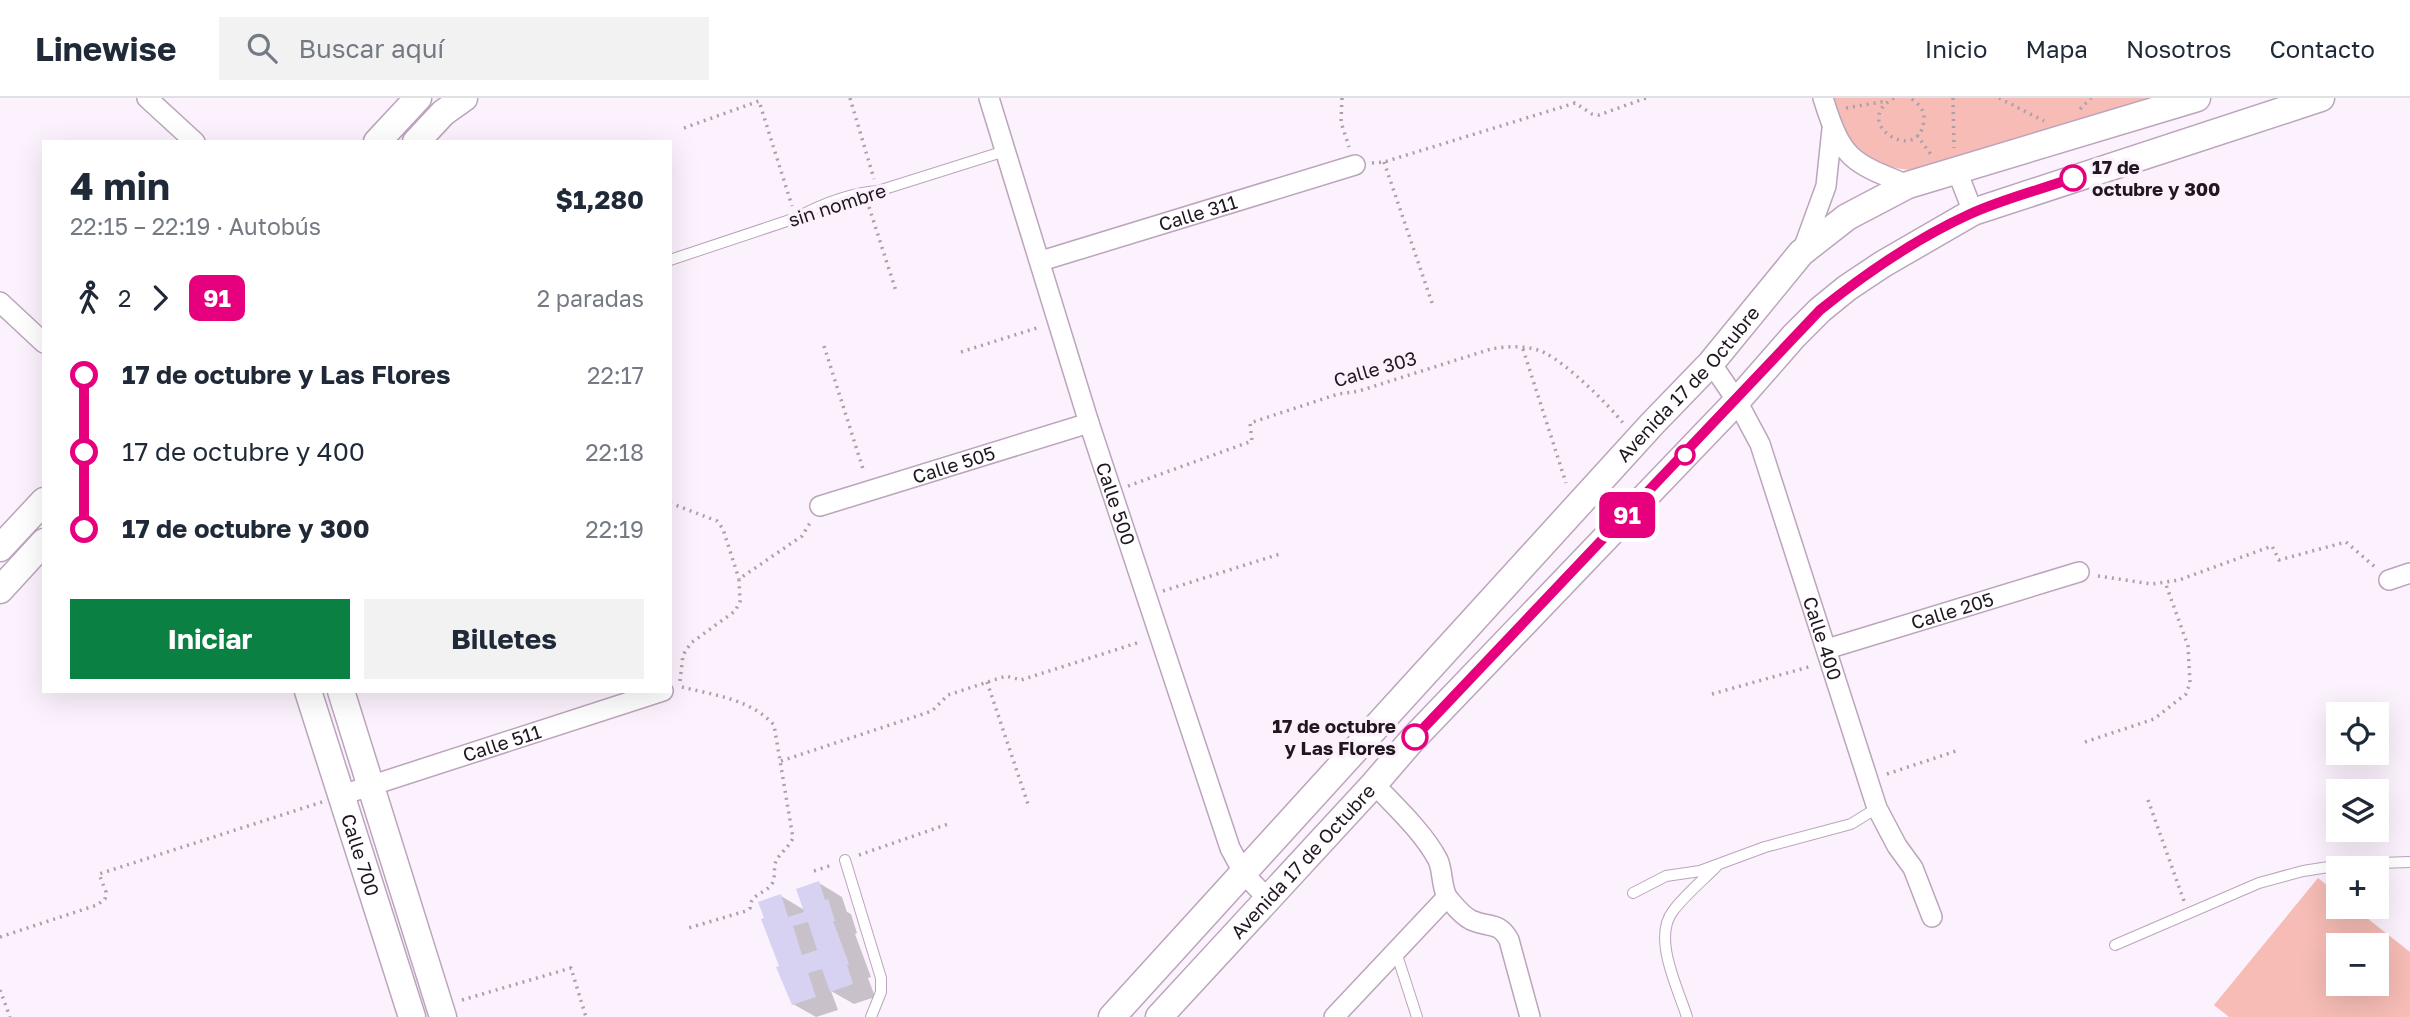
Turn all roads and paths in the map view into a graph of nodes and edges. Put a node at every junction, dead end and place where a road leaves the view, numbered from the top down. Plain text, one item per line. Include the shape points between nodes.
1 (147, 98) edge
2 (418, 98) edge
3 (464, 98) edge
4 (850, 98) edge
5 (989, 98) edge
6 (1342, 98) edge
7 (1578, 98) edge
8 (1646, 98) edge
9 (1823, 98) edge
10 (1843, 98) edge
11 (1894, 98) edge
12 (1910, 98) edge
13 (1953, 98) edge
14 (1999, 98) edge
15 (2197, 98) edge
16 (2321, 98) edge
17 (2009, 100) edge
18 (1889, 101) junction
19 (1575, 103) junction
20 (1846, 108) junction
21 (2087, 111) dead end
22 (2074, 115) dead end
23 (1840, 122) junction
24 (2036, 127) dead end
25 (684, 128) dead end
26 (1917, 135) junction
27 (193, 140) edge
28 (379, 140) edge
29 (418, 140) edge
30 (1005, 151) junction
31 (1933, 159) junction
32 (1923, 160) dead end
33 (1950, 161) junction
34 (1384, 162) junction
35 (1355, 165) junction
36 (1908, 185) junction
37 (878, 191) junction
38 (864, 192) junction
39 (1973, 212) junction
40 (796, 218) junction
41 (1801, 253) junction
42 (672, 259) edge
43 (1041, 261) junction
44 (896, 291) dead end
45 (0, 302) edge
46 (1432, 303) dead end
47 (1059, 321) junction
48 (42, 341) edge
49 (824, 346) dead end
50 (1523, 349) junction
51 (961, 352) dead end
52 (1711, 363) junction
53 (1737, 401) junction
54 (1089, 423) junction
55 (1637, 440) junction
56 (870, 491) junction
57 (1113, 492) junction
58 (1569, 493) dead end
59 (42, 504) edge
60 (672, 504) edge
61 (820, 506) joint
62 (42, 544) edge
63 (0, 548) edge
64 (1283, 553) dead end
65 (2079, 572) joint
66 (2410, 573) edge
67 (739, 579) junction
68 (2389, 580) joint
69 (2165, 582) junction
70 (0, 590) edge
71 (1147, 596) junction
72 (1160, 636) junction
73 (1829, 655) junction
74 (987, 682) junction
75 (672, 686) edge
76 (672, 689) edge
77 (309, 693) edge
78 (342, 693) edge
79 (659, 693) edge
80 (1712, 694) dead end
81 (2085, 742) dead end
82 (1956, 751) dead end
83 (781, 761) junction
84 (1868, 780) junction
85 (1374, 784) junction
86 (372, 785) junction
87 (342, 795) junction
88 (2148, 800) dead end
89 (1029, 807) dead end
90 (1877, 808) junction
91 (948, 824) dead end
92 (845, 860) junction
93 (2410, 862) edge
94 (1718, 864) junction
95 (814, 871) dead end
96 (1244, 874) junction
97 (1633, 893) dead end
98 (1447, 897) junction
99 (1267, 898) junction
100 (2188, 913) junction
101 (1932, 917) dead end
102 (685, 929) dead end
103 (0, 937) edge
104 (2115, 945) dead end
105 (1395, 951) junction
106 (0, 990) edge
107 (441, 1012) edge
108 (10, 1017) edge
109 (412, 1017) edge
110 (586, 1017) edge
111 (871, 1017) edge
112 (1112, 1017) edge
113 (1160, 1017) edge
114 (1334, 1017) edge
115 (1417, 1017) edge
116 (1531, 1017) edge
117 (1687, 1017) edge

1 - 27 street
2 - 28 main road
3 - 29 main road
4 - 37 path
5 - 30 street, Calle 500
6 - 35 path via 1341,122
7 - 19 path
8 - 19 path via 1599,114
9 - 23 street
10 - 20 path
11 - 18 path
12 - 26 path via 1924,114
13 - 33 path
14 - 17 path
15 - 33 main road, Avenida 17 de Octubre
16 - 39 main road, Avenida 17 de Octubre
17 - 24 path via 2048,123
18 - 20 path
18 - 26 path via 1879,120 1885,133 1904,141
19 - 34 path
20 - 23 path
21 - 22 path
23 - 36 street via 1844,151 1870,170
23 - 41 street via 1826,186
25 - 40 path via 759,102
26 - 31 path
30 - 37 lane, sin nombre
30 - 43 street, Calle 500
31 - 32 path
31 - 33 path
33 - 36 main road, Avenida 17 de Octubre
33 - 39 street
34 - 35 path
34 - 46 path
35 - 43 street, Calle 311
36 - 41 main road, Avenida 17 de Octubre via 1847,217
37 - 38 lane, sin nombre
38 - 40 lane, sin nombre
38 - 44 path
39 - 53 main road, Avenida 17 de Octubre via 1847,288 1794,336
40 - 42 lane, sin nombre
41 - 52 main road, Avenida 17 de Octubre
43 - 47 street, Calle 500
45 - 48 street
47 - 51 path
47 - 54 street, Calle 500
49 - 56 path
50 - 55 path, Calle 303 via 1544,352 1559,363 1607,405
50 - 57 path, Calle 303 via 1491,349 1250,424 1252,441
50 - 58 path
52 - 53 street, Calle 400
52 - 55 main road, Avenida 17 de Octubre
53 - 73 street, Calle 400 via 1760,444
53 - 85 main road, Avenida 17 de Octubre
54 - 56 street, Calle 505
54 - 57 street, Calle 500
55 - 96 main road, Avenida 17 de Octubre
56 - 61 street, Calle 505
57 - 71 street, Calle 500
59 - 63 main road
60 - 67 path via 717,521
61 - 67 path via 803,536
62 - 70 main road
64 - 71 path
65 - 69 path
65 - 73 street, Calle 205
66 - 68 street
67 - 75 path via 740,602 735,611 691,643
68 - 69 path via 2346,542 2279,560 2272,546
69 - 81 path via 2189,646 2186,694 2154,719
71 - 72 street, Calle 500
72 - 74 path via 1021,680 1006,676
72 - 96 street, Calle 500 via 1230,848
73 - 80 path
73 - 84 street, Calle 400
74 - 83 path via 948,695 932,710
74 - 89 path
76 - 83 path via 747,705 765,714 774,725
77 - 87 main road, Calle 700
78 - 86 main road, Calle 700
79 - 86 street, Calle 511
82 - 84 path
83 - 102 path via 793,838 777,859 774,880 752,898 746,911
84 - 90 street, Calle 400
85 - 98 street via 1432,850
85 - 99 main road, Avenida 17 de Octubre
86 - 87 street, Calle 511
86 - 107 main road, Calle 700
87 - 103 path via 99,874 106,892 97,905
87 - 109 main road, Calle 700
88 - 100 path
90 - 94 lane via 1851,824
90 - 101 street, Calle 400 via 1913,868
91 - 92 path
92 - 95 path
92 - 111 lane via 881,978
93 - 100 lane via 2303,871 2259,883
94 - 97 lane via 1666,876
94 - 117 lane via 1672,912 1666,925 1665,947
96 - 99 street, Calle 500
96 - 112 main road, Avenida 17 de Octubre
98 - 105 street
98 - 116 street via 1470,919 1504,931
99 - 113 main road, Avenida 17 de Octubre
100 - 104 lane
105 - 114 street
105 - 115 lane
106 - 108 path
107 - 110 path via 571,968

